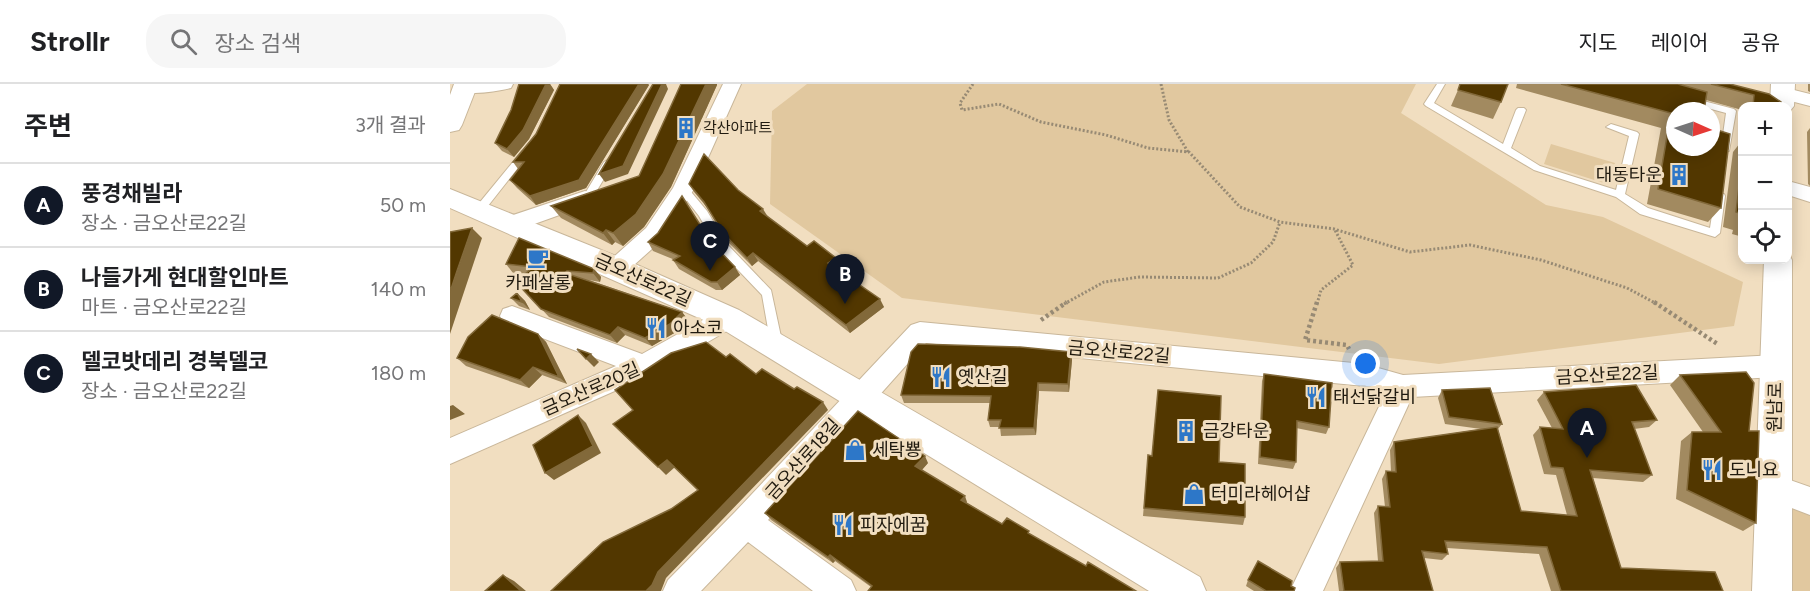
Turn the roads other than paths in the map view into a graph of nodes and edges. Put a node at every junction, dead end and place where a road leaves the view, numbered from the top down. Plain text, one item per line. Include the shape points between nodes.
1 (504, 84) edge
2 (732, 84) edge
3 (1441, 84) edge
4 (466, 85) edge
5 (1688, 92) edge
6 (1743, 98) edge
7 (1778, 99) edge
8 (1810, 100) edge
9 (1521, 110) dead end
10 (450, 125) edge
11 (1611, 128) dead end
12 (536, 141) edge
13 (1506, 149) junction
14 (616, 150) edge
15 (1725, 156) edge
16 (618, 188) edge
17 (683, 189) junction
18 (1721, 189) edge
19 (1792, 189) edge
20 (1620, 195) junction
21 (1810, 195) edge
22 (588, 197) junction
23 (450, 198) edge
24 (480, 209) junction
25 (512, 224) junction
26 (1777, 264) edge
27 (616, 268) junction
28 (512, 316) dead end
29 (728, 318) junction
30 (778, 347) junction
31 (644, 366) junction
32 (1760, 367) junction
33 (1402, 386) junction
34 (861, 396) junction
35 (450, 452) edge
36 (1773, 487) junction
37 (1810, 501) edge
38 (746, 522) junction
39 (679, 591) edge
40 (840, 591) edge
41 (1186, 591) edge
42 (1306, 591) edge
43 (1772, 591) edge

1 - 4 street
2 - 17 street
3 - 13 lane via 1429,104
4 - 10 street
5 - 6 street
5 - 15 lane via 1731,111
7 - 8 street
9 - 13 lane
11 - 20 lane via 1634,134
12 - 24 lane
13 - 20 lane via 1537,168
14 - 22 lane
16 - 22 street
17 - 27 street via 654,234
17 - 30 lane via 722,246 767,293
18 - 20 lane via 1715,234 1644,211
19 - 21 street
22 - 25 street
23 - 24 street, 금오산로22길
24 - 25 street, 금오산로22길
25 - 27 street, 금오산로22길
26 - 32 street, 원남로
27 - 29 street, 금오산로22길
28 - 31 street
29 - 30 street, 금오산로22길
29 - 31 street, 금오산로20길
30 - 34 street, 금오산로22길
31 - 35 street, 금오산로20길
32 - 33 street, 금오산로22길
32 - 36 street, 원남로
33 - 34 street, 금오산로22길 via 1364,375 920,332
33 - 42 street
34 - 38 street, 금오산로18길
34 - 41 street, 금오산로22길
36 - 37 street
36 - 43 street, 원남로
38 - 39 street, 금오산로18길
38 - 40 street

